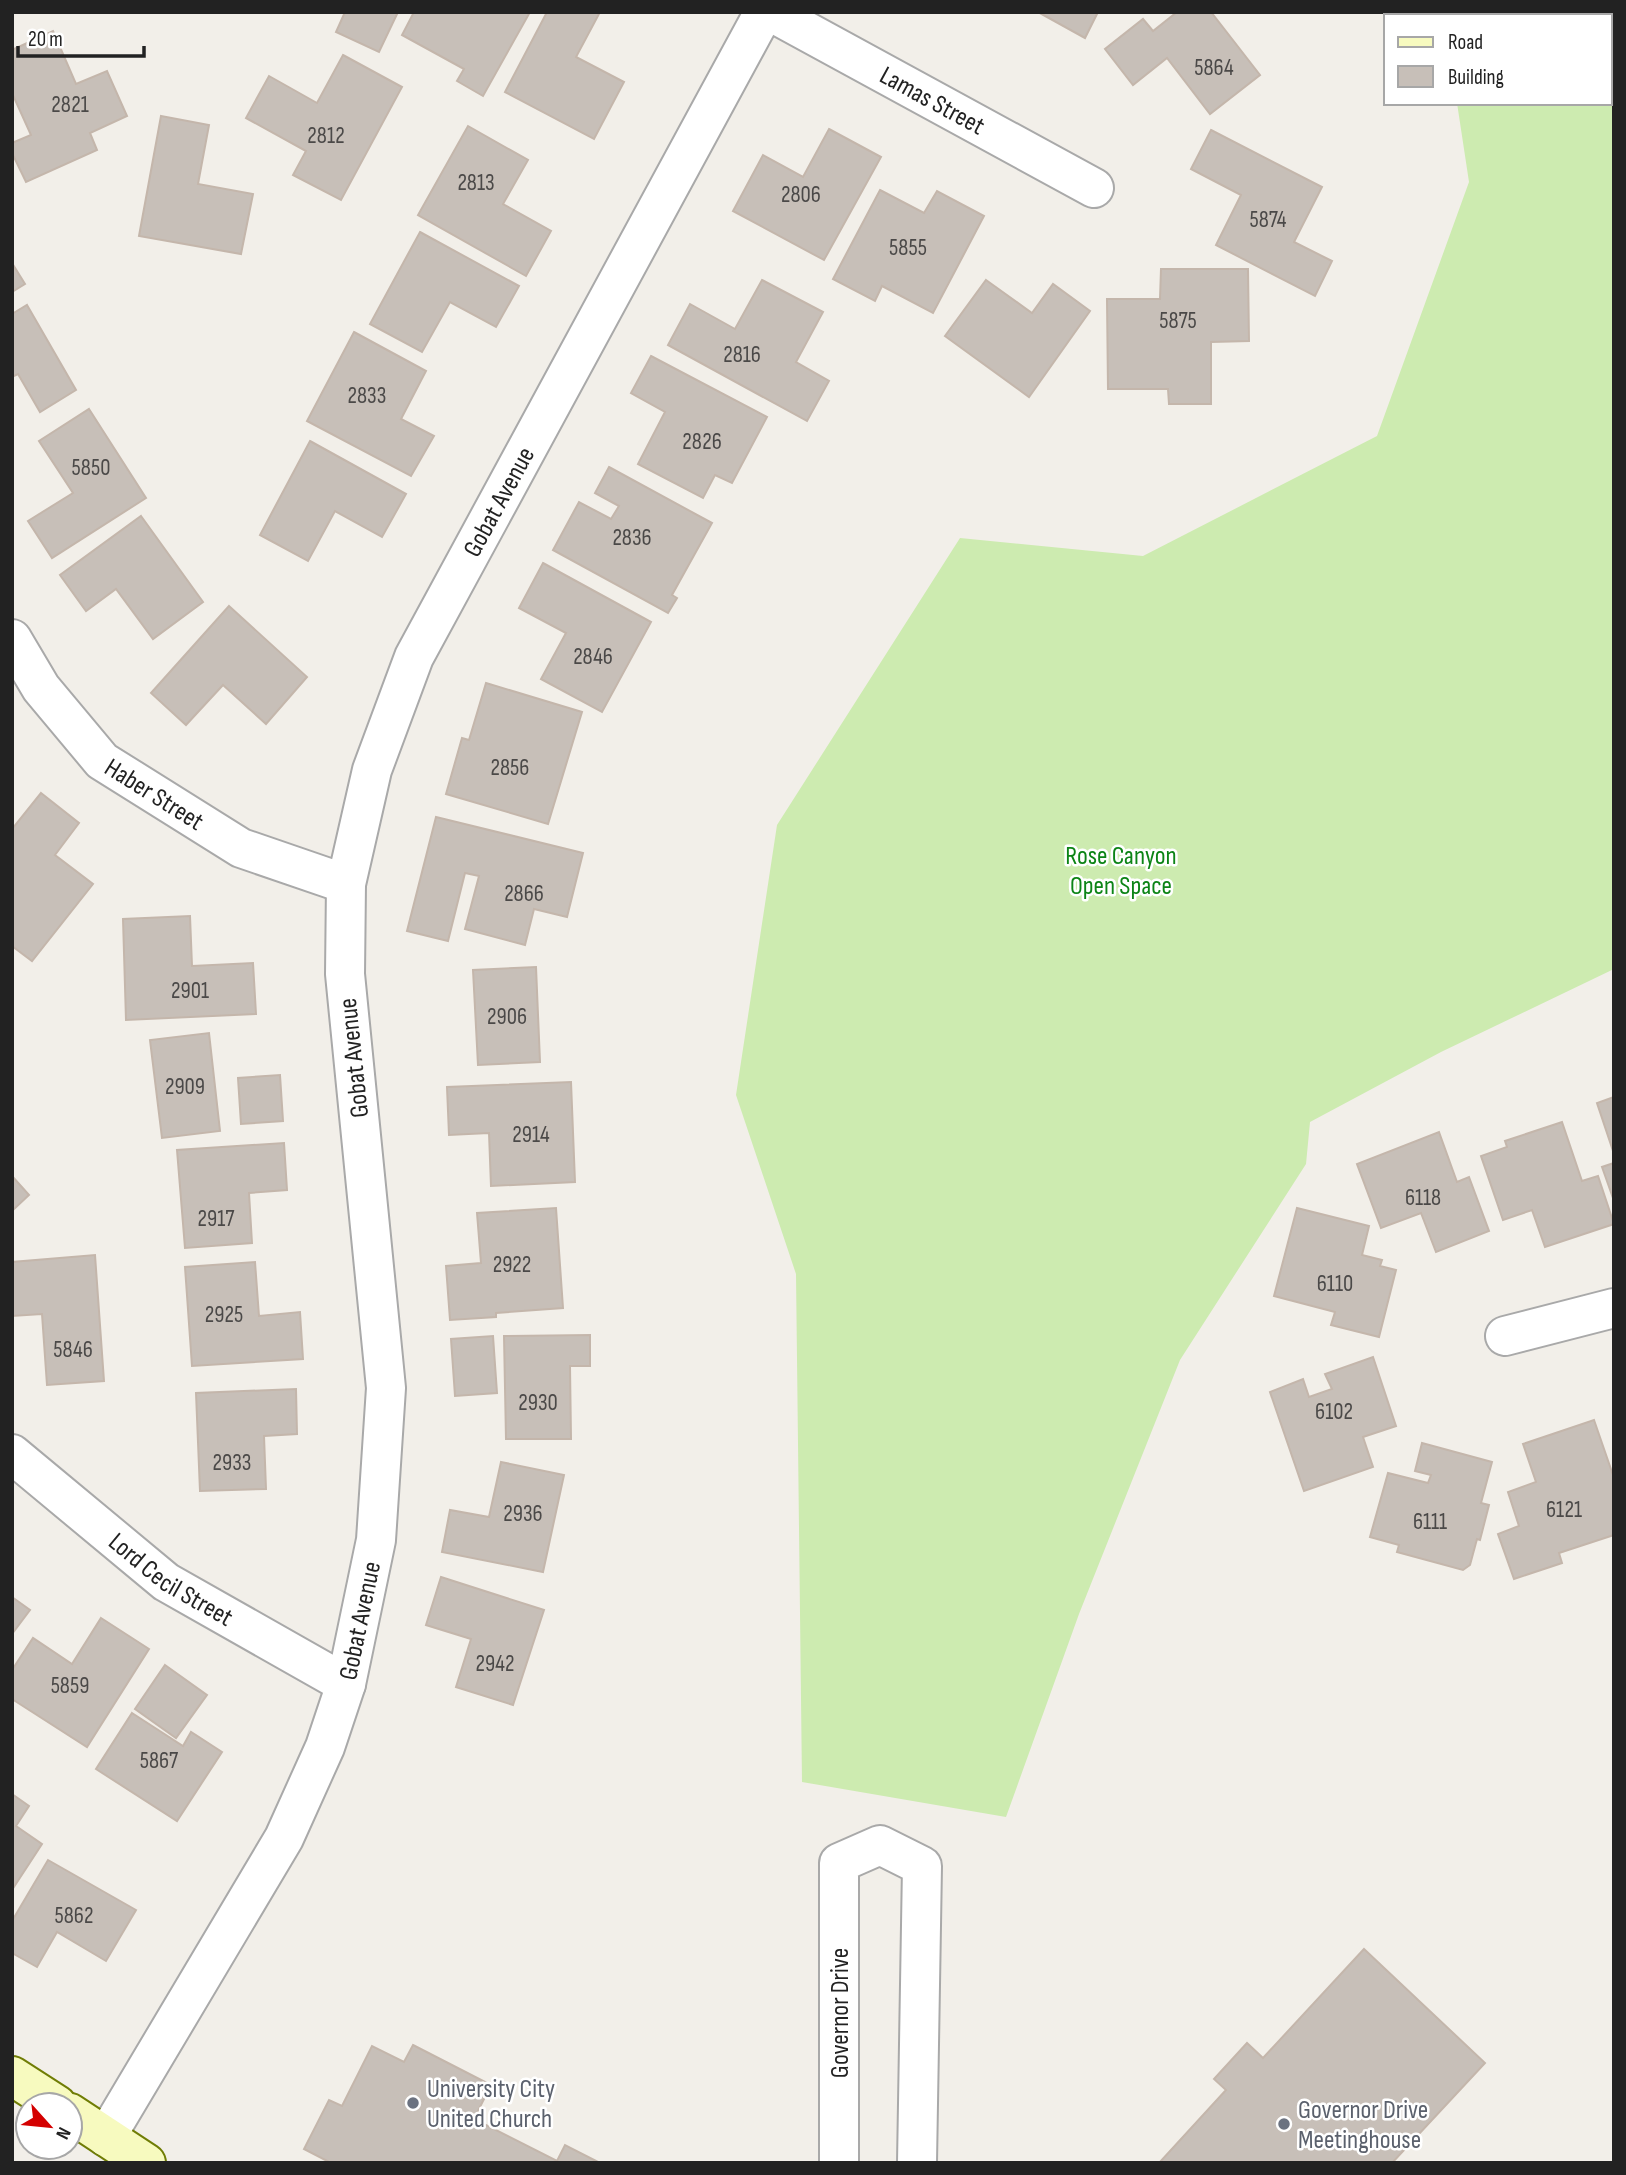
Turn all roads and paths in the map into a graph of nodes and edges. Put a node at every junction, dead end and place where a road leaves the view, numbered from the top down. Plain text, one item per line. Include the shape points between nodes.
1 (764, 12) edge
2 (771, 12) edge
3 (1094, 188) dead end
4 (12, 639) edge
5 (346, 884) junction
6 (1614, 1308) edge
7 (1505, 1336) dead end
8 (12, 1454) edge
9 (346, 1684) junction
10 (12, 2076) edge
11 (35, 2091) edge
12 (84, 2122) edge
13 (106, 2137) junction
14 (146, 2163) edge
15 (839, 2163) edge
16 (917, 2163) edge

1 - 5 street, Gobat Avenue via 414,657 372,770
2 - 3 street, Lamas Street
4 - 5 street, Haber Street via 41,688 102,761 241,848
5 - 9 street, Gobat Avenue via 345,974 386,1388 376,1540
6 - 7 street
8 - 9 street, Lord Cecil Street via 166,1582
9 - 13 street, Gobat Avenue via 325,1747 284,1838
10 - 11 street
12 - 13 street
13 - 14 street
15 - 16 street, Governor Drive via 839,1863 880,1845 922,1866

